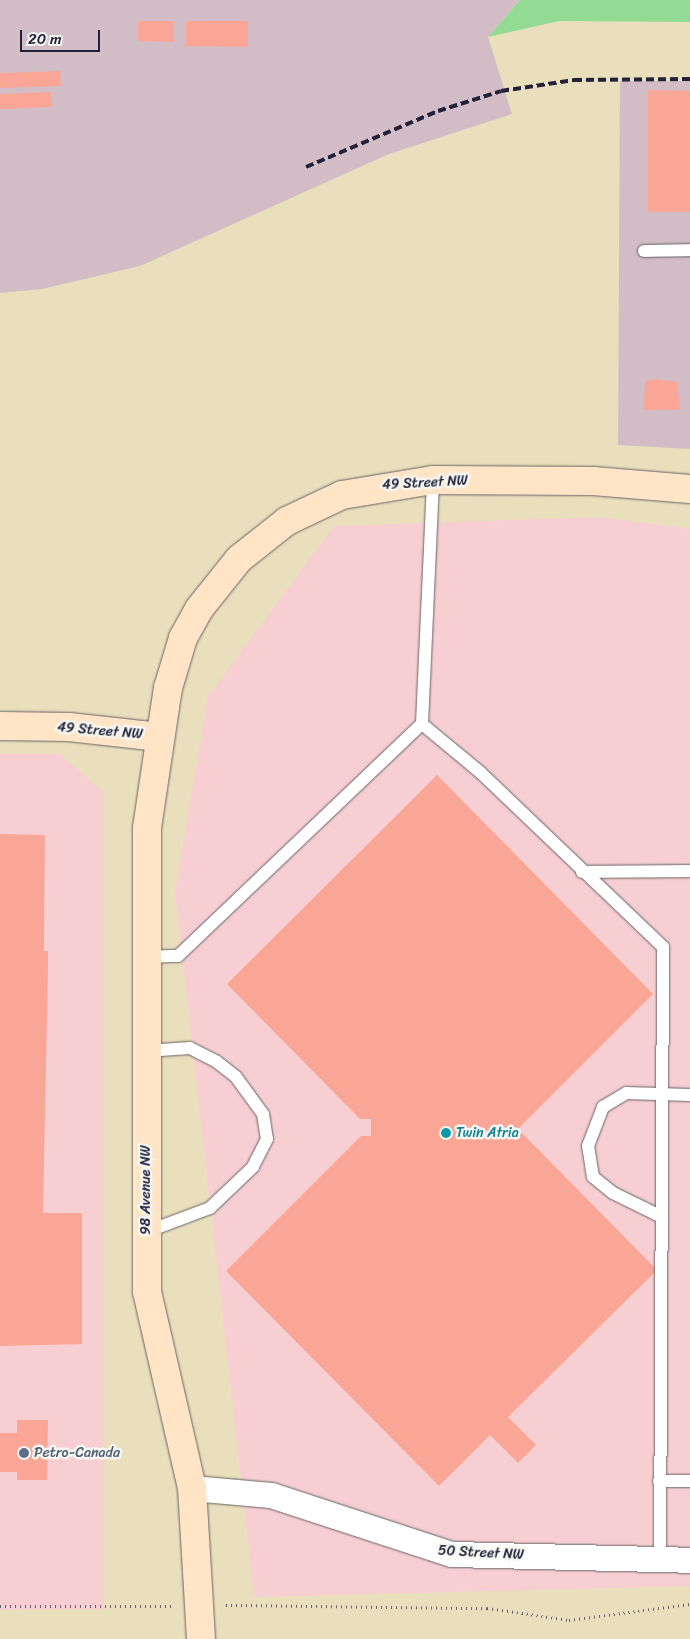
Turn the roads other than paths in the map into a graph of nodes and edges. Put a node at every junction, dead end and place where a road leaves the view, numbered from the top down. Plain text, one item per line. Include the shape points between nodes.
1 (690, 250) edge
2 (644, 251) dead end
3 (433, 480) junction
4 (690, 489) edge
5 (422, 724) junction
6 (0, 726) edge
7 (159, 737) junction
8 (690, 871) edge
9 (582, 872) junction
10 (145, 957) junction
11 (146, 1051) junction
12 (662, 1094) junction
13 (690, 1095) edge
14 (660, 1216) junction
15 (146, 1232) junction
16 (659, 1480) junction
17 (690, 1480) edge
18 (192, 1488) junction
19 (660, 1560) junction
20 (690, 1560) edge
21 (201, 1639) edge

1 - 2 lane
3 - 4 street, 49 Street NW via 593,481
3 - 5 lane
3 - 7 street, 49 Street NW via 372,486 321,503 287,521 239,559 199,609 183,638
5 - 9 lane via 481,773
5 - 10 lane via 178,956
6 - 7 street, 49 Street NW via 76,727
7 - 10 street, 98 Avenue NW via 146,828
8 - 9 lane
9 - 12 lane via 663,947
10 - 11 street, 98 Avenue NW
11 - 15 street, 98 Avenue NW
11 - 15 lane via 190,1048 217,1062 236,1076 263,1114 267,1139 253,1167 210,1208
12 - 13 lane
12 - 14 lane
12 - 14 lane via 626,1093 603,1107 588,1146 593,1176 613,1193
14 - 16 lane
15 - 18 street, 98 Avenue NW via 149,1309
16 - 17 lane
16 - 19 lane
18 - 19 street, 50 Street NW via 270,1495 452,1554
18 - 21 street, 98 Avenue NW
19 - 20 street, 50 Street NW

